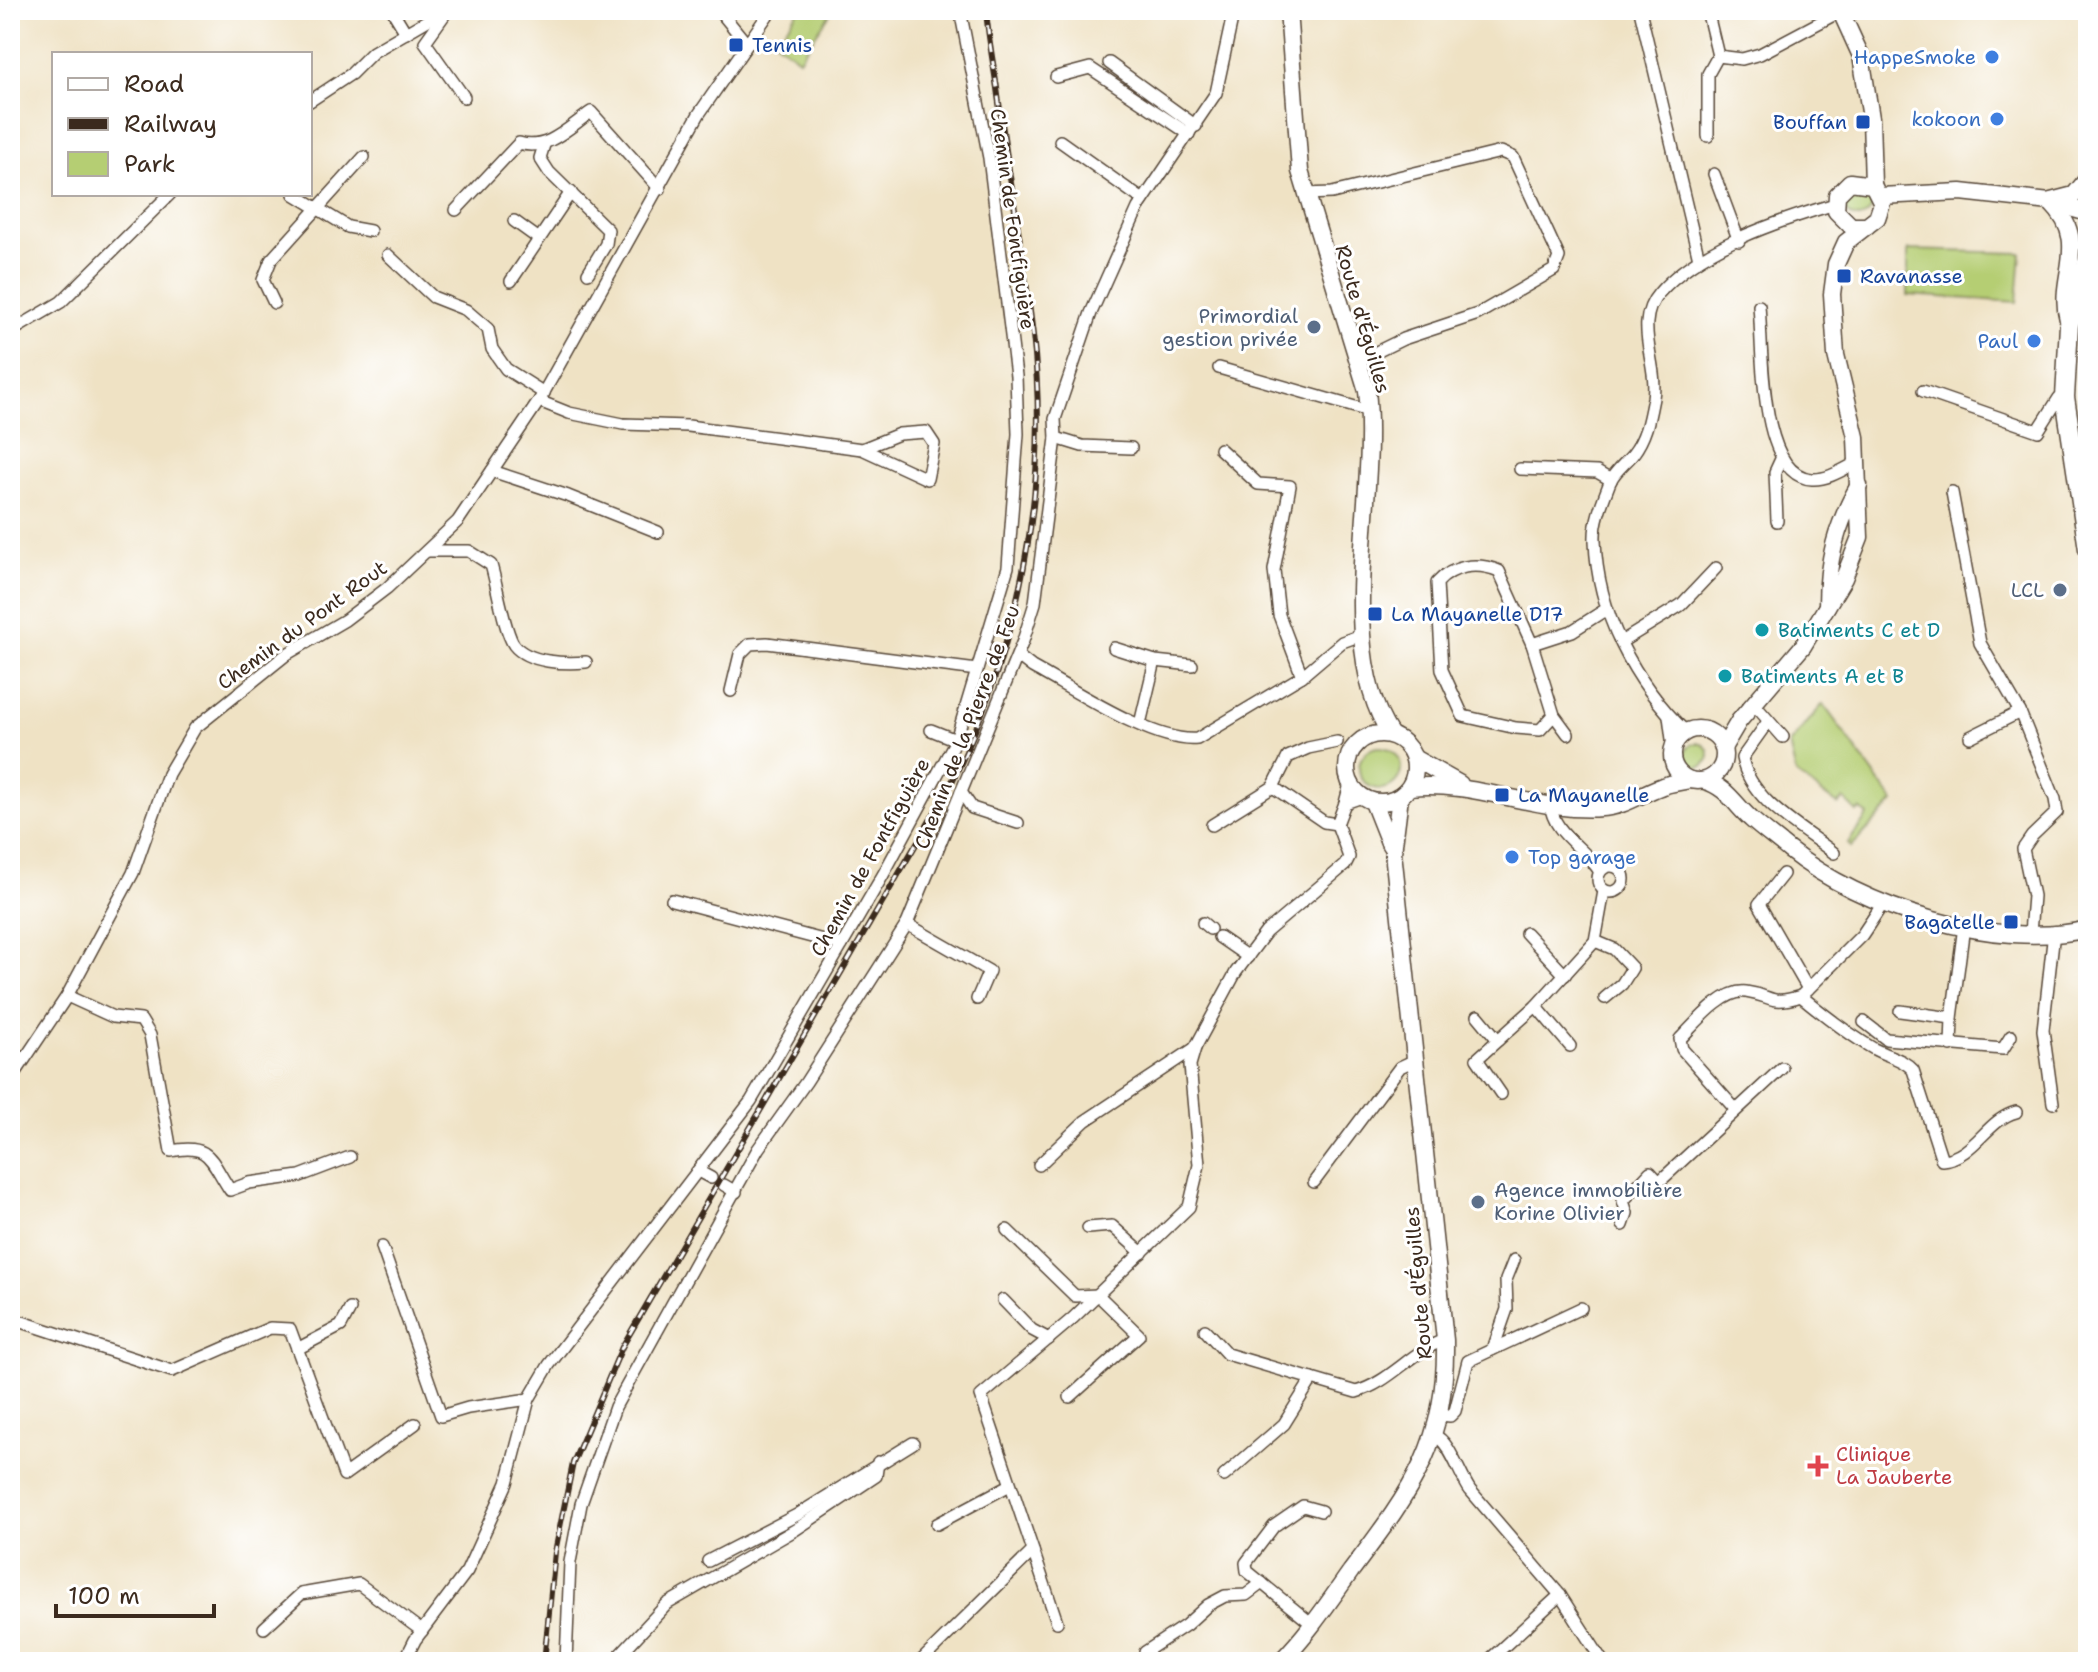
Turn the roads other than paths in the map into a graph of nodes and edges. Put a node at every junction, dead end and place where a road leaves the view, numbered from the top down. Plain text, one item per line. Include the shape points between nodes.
1 (392, 10) edge
2 (446, 10) edge
3 (719, 10) edge
4 (771, 10) edge
5 (960, 10) edge
6 (1234, 10) edge
7 (1288, 10) edge
8 (1640, 10) edge
9 (1707, 10) edge
10 (1840, 10) edge
11 (406, 33) junction
12 (746, 43) junction
13 (1718, 56) junction
14 (1109, 63) dead end
15 (1056, 77) dead end
16 (464, 97) dead end
17 (312, 100) edge
18 (1193, 130) junction
19 (1708, 136) dead end
20 (1060, 141) dead end
21 (544, 145) junction
22 (364, 157) dead end
23 (1714, 174) dead end
24 (2088, 178) edge
25 (660, 189) junction
26 (571, 192) junction
27 (1305, 194) junction
28 (1878, 194) junction
29 (168, 196) edge
30 (298, 196) edge
31 (1143, 200) junction
32 (2050, 202) junction
33 (1835, 204) junction
34 (317, 206) junction
35 (456, 210) dead end
36 (2088, 213) edge
37 (514, 221) dead end
38 (1845, 222) junction
39 (1867, 226) junction
40 (370, 231) dead end
41 (539, 239) junction
42 (1739, 241) junction
43 (1846, 242) junction
44 (388, 255) dead end
45 (1699, 259) junction
46 (2087, 263) edge
47 (588, 273) dead end
48 (511, 281) dead end
49 (2077, 302) junction
50 (274, 303) dead end
51 (1759, 306) dead end
52 (2069, 325) junction
53 (10, 332) edge
54 (1358, 361) junction
55 (1219, 368) dead end
56 (1923, 391) dead end
57 (542, 397) junction
58 (2065, 397) junction
59 (1369, 411) junction
60 (1056, 438) junction
61 (1131, 448) dead end
62 (862, 449) junction
63 (1220, 449) dead end
64 (1781, 459) junction
65 (1858, 462) junction
66 (1520, 469) dead end
67 (492, 471) junction
68 (1611, 480) junction
69 (1859, 484) junction
70 (1952, 492) dead end
71 (2088, 495) edge
72 (1777, 521) dead end
73 (658, 532) dead end
74 (2088, 549) edge
75 (428, 551) junction
76 (1716, 568) dead end
77 (1827, 606) junction
78 (1605, 610) junction
79 (1364, 634) junction
80 (1621, 642) junction
81 (1532, 644) junction
82 (1114, 648) dead end
83 (1018, 656) junction
84 (1155, 661) junction
85 (586, 662) dead end
86 (1192, 665) dead end
87 (977, 670) junction
88 (1302, 676) junction
89 (731, 691) dead end
90 (1370, 691) junction
91 (1754, 704) junction
92 (2020, 712) junction
93 (1554, 715) junction
94 (1668, 715) junction
95 (1739, 721) junction
96 (1767, 723) junction
97 (1140, 724) junction
98 (931, 730) dead end
99 (1708, 731) junction
100 (1686, 732) junction
101 (1568, 734) dead end
102 (1391, 735) junction
103 (1783, 737) dead end
104 (1970, 737) dead end
105 (956, 740) junction
106 (1359, 741) junction
107 (1337, 742) dead end
108 (1673, 747) junction
109 (1723, 756) junction
110 (1414, 758) junction
111 (1674, 766) junction
112 (1698, 780) junction
113 (1273, 787) junction
114 (1465, 787) junction
115 (1660, 787) junction
116 (1726, 790) junction
117 (961, 792) junction
118 (1405, 792) junction
119 (1362, 794) junction
120 (1550, 803) junction
121 (1778, 811) junction
122 (1018, 823) dead end
123 (1337, 824) junction
124 (1212, 825) dead end
125 (1763, 829) junction
126 (1393, 852) junction
127 (1834, 853) dead end
128 (1592, 859) junction
129 (1611, 866) junction
130 (1600, 872) junction
131 (1783, 874) dead end
132 (1604, 891) junction
133 (1617, 891) junction
134 (672, 900) dead end
135 (1604, 904) junction
136 (1882, 905) junction
137 (907, 924) junction
138 (1964, 926) junction
139 (2088, 929) edge
140 (1211, 930) dead end
141 (2054, 932) junction
142 (1526, 933) dead end
143 (2030, 933) junction
144 (1595, 941) junction
145 (842, 945) junction
146 (1248, 957) junction
147 (1565, 975) junction
148 (1805, 992) junction
149 (67, 996) junction
150 (1605, 998) dead end
151 (977, 999) dead end
152 (1536, 1006) junction
153 (1900, 1011) dead end
154 (1478, 1016) dead end
155 (1952, 1018) junction
156 (1864, 1022) dead end
157 (2011, 1036) dead end
158 (1498, 1040) junction
159 (1570, 1046) dead end
160 (1951, 1046) junction
161 (1195, 1048) junction
162 (1415, 1060) junction
163 (1782, 1068) dead end
164 (10, 1081) edge
165 (1501, 1094) dead end
166 (2053, 1103) dead end
167 (1736, 1110) junction
168 (2016, 1112) dead end
169 (350, 1157) dead end
170 (1039, 1165) dead end
171 (698, 1171) junction
172 (711, 1178) dead end
173 (1314, 1182) dead end
174 (724, 1185) dead end
175 (736, 1192) junction
176 (1623, 1225) dead end
177 (1088, 1228) dead end
178 (1007, 1230) dead end
179 (382, 1247) dead end
180 (1142, 1253) junction
181 (1514, 1260) dead end
182 (1098, 1295) junction
183 (1003, 1300) dead end
184 (1581, 1308) dead end
185 (350, 1309) dead end
186 (10, 1318) edge
187 (1205, 1330) dead end
188 (1049, 1339) junction
189 (1445, 1340) junction
190 (297, 1349) junction
191 (1493, 1349) junction
192 (1312, 1379) junction
193 (1070, 1397) dead end
194 (529, 1399) junction
195 (1440, 1415) junction
196 (415, 1424) dead end
197 (1435, 1436) junction
198 (913, 1443) dead end
199 (878, 1462) junction
200 (1224, 1476) dead end
201 (1010, 1485) junction
202 (1321, 1511) dead end
203 (937, 1524) dead end
204 (1033, 1551) junction
205 (708, 1561) dead end
206 (1262, 1583) junction
207 (1560, 1595) junction
208 (1057, 1622) dead end
209 (1312, 1624) junction
210 (264, 1628) dead end
211 (422, 1631) junction
212 (1145, 1652) dead end
213 (404, 1662) edge
214 (566, 1662) edge
215 (613, 1662) edge
216 (920, 1662) edge
217 (1280, 1662) edge
218 (1487, 1662) edge
219 (1603, 1662) edge

1 - 11 street
2 - 11 street
2 - 16 street via 425,42
3 - 12 street
4 - 12 street, Chemin du Pont Rout
5 - 87 street, Chemin de Fontfiguière via 989,158 1016,376 1018,434 1008,567
6 - 18 street, Chemin de la Pierre de Feu via 1222,78
7 - 27 street, Route d'Éguilles
8 - 45 street
9 - 13 street
10 - 13 street via 1760,54 1742,59
10 - 28 street via 1861,56 1871,118 1870,165
11 - 17 street
12 - 25 street, Chemin du Pont Rout via 699,114
13 - 19 street via 1708,74
14 - 18 street
15 - 18 street via 1090,68
18 - 31 street, Chemin de la Pierre de Feu
20 - 31 street
21 - 25 street via 591,112
21 - 26 street via 540,158
21 - 35 street via 519,143
22 - 34 street
23 - 42 street
24 - 32 street via 2074,195
25 - 57 street, Chemin du Pont Rout
26 - 41 street
26 - 47 street via 608,230 606,244
27 - 54 street, Route d'Éguilles
27 - 54 street via 1332,193 1501,152 1513,157 1559,257 1554,270 1478,314 1403,339
28 - 32 street via 1961,192
28 - 33 street via 1843,187
28 - 39 street
29 - 53 street via 61,302
30 - 34 street
31 - 60 street, Chemin de la Pierre de Feu via 1091,313 1055,419
32 - 36 street
32 - 52 street via 2066,220 2072,240
33 - 38 street
33 - 42 street
34 - 40 street via 348,227
34 - 50 street via 271,260 263,280
37 - 41 street
38 - 39 street
38 - 43 street
39 - 43 street
41 - 48 street
42 - 45 street
43 - 65 street via 1836,264 1831,315
44 - 57 street via 433,297 466,310 488,329 492,349 506,369
45 - 68 street via 1657,295 1648,312 1654,393 1647,425
46 - 49 main road
49 - 52 main road
49 - 71 main road via 2075,400
51 - 64 street via 1771,435
52 - 58 main road
54 - 59 street, Route d'Éguilles
55 - 59 street
56 - 58 street via 2038,431 2059,398
57 - 62 street via 569,413 623,424 688,426
57 - 67 street, Chemin du Pont Rout
58 - 74 main road
59 - 79 street, Route d'Éguilles
60 - 61 street via 1082,446
60 - 83 street, Chemin de la Pierre de Feu via 1035,603
62 - 62 street via 899,434 926,432 934,444 927,479
63 - 88 street via 1258,484 1290,486 1274,570 1279,615
64 - 65 street via 1795,475 1813,480
64 - 72 street via 1775,472
65 - 69 street
66 - 68 street via 1597,472
67 - 73 street
67 - 75 street, Chemin du Pont Rout via 458,521
68 - 78 street via 1595,539
69 - 77 street via 1830,548
69 - 77 street via 1860,537
70 - 92 street via 1980,643
75 - 85 street via 469,551 491,565 513,644 526,654 568,664
75 - 149 street, Chemin du Pont Rout via 345,620 287,654 195,728 168,774 133,873
76 - 80 street via 1681,605
77 - 91 street via 1803,646
78 - 80 street
78 - 81 street via 1572,631
79 - 88 street via 1342,642
79 - 90 street, Route d'Éguilles
80 - 94 street
81 - 93 street
81 - 93 street via 1499,571 1465,566 1437,583 1442,670 1463,716 1540,730
82 - 84 street
83 - 97 street
83 - 117 street, Chemin de la Pierre de Feu
84 - 86 street
84 - 97 street
87 - 89 street via 750,644 740,654
87 - 105 street, Chemin de Fontfiguière
88 - 97 street via 1197,739 1157,735
90 - 102 street, Route d'Éguilles
90 - 106 street, Route d'Éguilles
91 - 95 street
91 - 96 street
92 - 104 street
92 - 143 street via 2057,812 2023,849 2033,896
93 - 101 street
94 - 100 street
94 - 108 street
95 - 99 street
95 - 109 street
96 - 103 street
96 - 121 street via 1742,758 1745,773
98 - 105 street
99 - 100 street
99 - 109 street
100 - 108 street
102 - 106 street via 1374,734
102 - 110 street
105 - 145 street, Chemin de Fontfiguière
106 - 119 street via 1347,766
107 - 113 street via 1288,757
108 - 111 street
109 - 112 street
109 - 116 street
110 - 114 street
110 - 118 street via 1414,778
111 - 112 street
111 - 115 street
112 - 115 street
112 - 116 street
113 - 123 street via 1324,822
113 - 124 street
114 - 118 street
114 - 120 street
115 - 120 street via 1603,808
116 - 125 street
117 - 122 street via 972,808
117 - 137 street, Chemin de la Pierre de Feu
118 - 119 street
118 - 126 street, Route d'Éguilles
119 - 123 street via 1345,803
119 - 126 street, Route d'Éguilles
120 - 128 street via 1556,824
121 - 125 street
121 - 127 street
123 - 146 street via 1349,857 1345,865 1266,932
125 - 136 street via 1799,857
126 - 162 street, Route d'Éguilles
128 - 129 street
128 - 130 street
129 - 130 street
129 - 133 street via 1624,876
130 - 132 street
131 - 148 street via 1759,904
132 - 133 street
132 - 135 street
133 - 135 street
134 - 145 street
135 - 144 street
136 - 138 street
136 - 148 street via 1862,935
137 - 151 street via 989,971
137 - 175 street, Chemin de la Pierre de Feu via 758,1149
138 - 143 street
138 - 155 street
139 - 141 street
140 - 146 street
141 - 143 street
141 - 166 street via 2043,1030
142 - 147 street
144 - 147 street
144 - 150 street via 1614,949 1632,968
145 - 171 street, Chemin de Fontfiguière via 751,1101
146 - 161 street
147 - 152 street
148 - 167 street via 1774,1002 1743,991 1727,996 1680,1039 1682,1049
148 - 168 street via 1849,1033 1904,1060 1913,1070 1942,1160 1968,1151 2002,1116
149 - 164 street, Chemin du Pont Rout
149 - 169 street via 113,1017 141,1020 150,1035 171,1151 195,1146 205,1151 230,1190 300,1176
152 - 158 street
152 - 159 street
153 - 155 street
154 - 158 street
155 - 160 street
156 - 160 street via 1886,1039
157 - 160 street via 2003,1049
158 - 165 street via 1477,1059
161 - 170 street via 1085,1121
161 - 180 street via 1190,1065 1198,1137 1196,1188 1189,1207
162 - 173 street via 1400,1067
162 - 189 street, Route d'Éguilles
163 - 167 street
167 - 176 street via 1659,1182 1650,1172 1633,1188 1623,1201
171 - 172 street
171 - 194 street via 600,1293
174 - 175 street
175 - 214 street, Chemin de la Pierre de Feu via 615,1407 581,1504 570,1562
177 - 180 street via 1112,1226
178 - 182 street via 1075,1296
179 - 194 street via 441,1416
180 - 182 street
181 - 191 street via 1506,1280 1507,1309
182 - 188 street
182 - 193 street via 1139,1335
183 - 188 street via 1032,1330
184 - 191 street
185 - 190 street via 341,1326
186 - 190 street via 172,1371 270,1328 290,1329
187 - 192 street via 1227,1354
188 - 201 street via 981,1396
189 - 192 street via 1426,1347 1375,1386 1356,1392
189 - 195 street, Route d'Éguilles
190 - 196 street via 344,1475
191 - 195 street via 1468,1361 1455,1411
192 - 200 street via 1284,1424
194 - 211 street via 507,1483 467,1571
195 - 197 street, Route d'Éguilles
197 - 207 street via 1448,1446 1470,1490
197 - 209 street, Route d'Éguilles via 1406,1497
198 - 199 street
199 - 205 street via 797,1515
199 - 215 street via 876,1476 667,1604
201 - 203 street
201 - 204 street
202 - 206 street via 1303,1506 1274,1526 1246,1563 1247,1571
204 - 208 street
204 - 216 street
206 - 209 street
206 - 212 street via 1246,1595 1225,1596 1208,1605
207 - 218 street
207 - 219 street
209 - 217 street, Route d'Éguilles
210 - 211 street via 301,1594 359,1584
211 - 213 street

